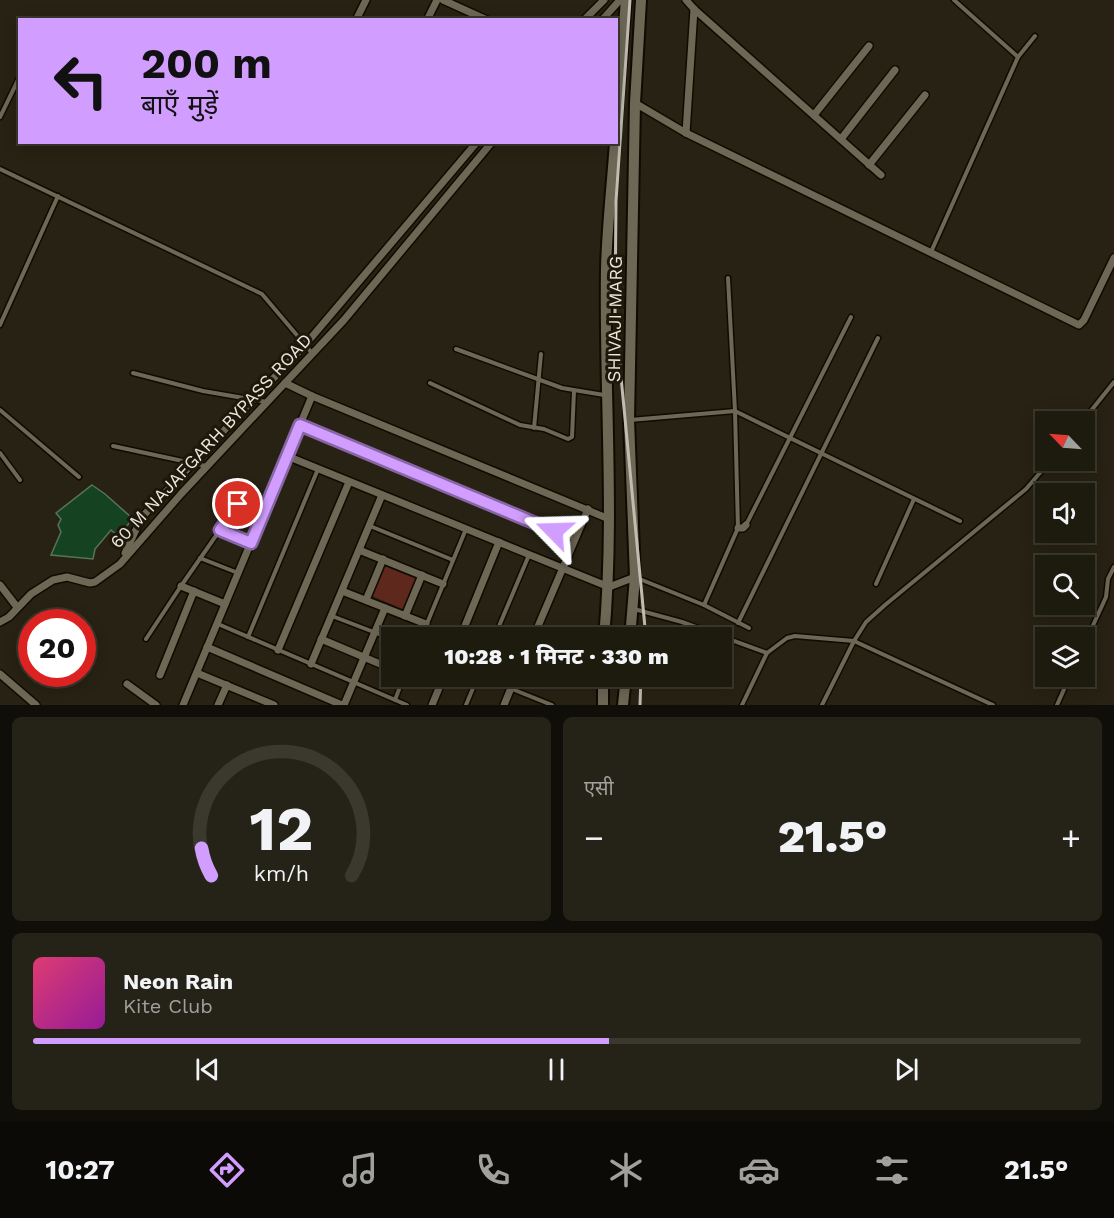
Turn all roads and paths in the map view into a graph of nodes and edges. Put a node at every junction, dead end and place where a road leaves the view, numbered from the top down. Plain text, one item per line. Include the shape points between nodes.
1 (366, 0) edge
2 (437, 0) edge
3 (445, 0) edge
4 (604, 0) edge
5 (620, 0) edge
6 (626, 0) edge
7 (641, 0) edge
8 (686, 0) edge
9 (954, 0) edge
10 (694, 9) junction
11 (357, 18) edge
12 (428, 18) edge
13 (483, 18) edge
14 (586, 18) edge
15 (604, 18) edge
16 (1035, 36) dead end
17 (869, 46) dead end
18 (1018, 57) junction
19 (895, 70) dead end
20 (18, 80) edge
21 (925, 95) dead end
22 (618, 100) edge
23 (635, 102) junction
24 (814, 115) junction
25 (0, 117) edge
26 (686, 133) junction
27 (841, 139) junction
28 (475, 144) edge
29 (490, 144) edge
30 (615, 144) edge
31 (869, 165) junction
32 (0, 169) edge
33 (880, 175) dead end
34 (58, 196) junction
35 (932, 252) junction
36 (1114, 258) edge
37 (728, 278) dead end
38 (851, 317) dead end
39 (0, 325) edge
40 (878, 338) dead end
41 (305, 345) junction
42 (456, 349) dead end
43 (313, 354) junction
44 (541, 354) dead end
45 (133, 373) dead end
46 (539, 381) junction
47 (1114, 382) edge
48 (285, 383) junction
49 (430, 383) dead end
50 (574, 391) junction
51 (608, 395) junction
52 (312, 396) junction
53 (253, 400) junction
54 (268, 402) junction
55 (0, 410) edge
56 (735, 411) junction
57 (1091, 411) edge
58 (629, 420) junction
59 (300, 425) junction
60 (534, 428) junction
61 (791, 438) junction
62 (113, 446) dead end
63 (0, 453) edge
64 (822, 453) junction
65 (287, 456) junction
66 (192, 463) junction
67 (207, 466) junction
68 (318, 469) junction
69 (1042, 471) edge
70 (79, 477) dead end
71 (20, 480) dead end
72 (349, 482) junction
73 (382, 495) junction
74 (914, 499) junction
75 (238, 504) dead end
76 (588, 509) junction
77 (610, 519) junction
78 (960, 521) dead end
79 (746, 525) joint
80 (370, 526) junction
81 (466, 528) junction
82 (738, 528) junction
83 (220, 530) junction
84 (575, 540) junction
85 (499, 542) junction
86 (251, 543) junction
87 (359, 550) junction
88 (529, 555) junction
89 (200, 558) junction
90 (383, 559) junction
91 (453, 560) junction
92 (120, 564) junction
93 (563, 567) junction
94 (1114, 567) edge
95 (238, 573) junction
96 (422, 575) junction
97 (635, 577) junction
98 (443, 584) junction
99 (876, 584) dead end
100 (0, 585) edge
101 (181, 586) junction
102 (609, 587) junction
103 (194, 591) junction
104 (342, 591) junction
105 (366, 600) junction
106 (225, 604) junction
107 (704, 605) junction
108 (17, 607) junction
109 (385, 608) junction
110 (632, 609) junction
111 (332, 615) junction
112 (405, 616) junction
113 (0, 622) edge
114 (738, 622) junction
115 (217, 624) junction
116 (426, 624) junction
117 (425, 627) edge
118 (464, 627) edge
119 (499, 627) edge
120 (538, 627) edge
121 (605, 627) edge
122 (631, 627) edge
123 (1092, 627) edge
124 (749, 628) dead end
125 (374, 633) junction
126 (381, 635) edge
127 (248, 637) junction
128 (146, 639) dead end
129 (321, 639) junction
130 (854, 641) junction
131 (207, 647) junction
132 (278, 650) junction
133 (766, 653) junction
134 (364, 657) junction
135 (311, 664) junction
136 (381, 664) edge
137 (197, 673) junction
138 (160, 675) dead end
139 (1, 678) edge
140 (354, 682) junction
141 (127, 684) dead end
142 (227, 685) junction
143 (400, 687) edge
144 (439, 687) edge
145 (473, 687) edge
146 (603, 687) edge
147 (625, 687) edge
148 (1065, 687) edge
149 (511, 688) joint
150 (395, 700) junction
151 (258, 702) edge
152 (36, 705) edge
153 (156, 705) edge
154 (183, 705) edge
155 (218, 705) edge
156 (274, 705) edge
157 (343, 705) edge
158 (407, 705) edge
159 (432, 705) edge
160 (465, 705) edge
161 (504, 705) edge
162 (552, 705) edge
163 (603, 705) edge
164 (623, 705) edge
165 (742, 705) edge
166 (822, 705) edge
167 (993, 705) edge
168 (1057, 705) edge

1 - 11 street
2 - 12 street
3 - 13 street
4 - 14 street
5 - 15 street
6 - 22 main road
7 - 23 main road, SHIVAJI MARG
8 - 10 street
9 - 18 lane
10 - 24 street
10 - 26 street
16 - 18 lane
17 - 24 street
18 - 35 lane
19 - 27 street
20 - 25 lane
21 - 31 street
23 - 26 street
23 - 58 main road, SHIVAJI MARG
24 - 27 street
26 - 35 street
27 - 31 street
28 - 41 street, 60 M NAJAFGARH BYPASS ROAD
29 - 43 street, 60 M NAJAFGARH BYPASS ROAD
30 - 51 main road, SHIVAJI MARG via 606,268
31 - 33 street
32 - 34 lane
34 - 39 lane
34 - 41 lane via 262,294
35 - 36 street via 1079,325
37 - 56 lane
38 - 61 lane
40 - 64 lane
41 - 43 lane
41 - 53 street, 60 M NAJAFGARH BYPASS ROAD
42 - 46 lane
43 - 48 street, 60 M NAJAFGARH BYPASS ROAD
44 - 46 lane
45 - 53 lane
46 - 50 lane
46 - 60 lane
47 - 57 lane
48 - 52 street
48 - 54 street, 60 M NAJAFGARH BYPASS ROAD
49 - 60 lane
50 - 51 lane
50 - 60 lane via 572,438
51 - 77 main road, SHIVAJI MARG
52 - 59 street
52 - 76 street
53 - 54 lane
53 - 66 street, 60 M NAJAFGARH BYPASS ROAD
54 - 67 street, 60 M NAJAFGARH BYPASS ROAD
55 - 70 lane
56 - 58 lane
56 - 61 lane
56 - 82 lane
58 - 97 main road, SHIVAJI MARG
59 - 65 street
59 - 84 lane
61 - 64 lane
61 - 79 lane
62 - 66 lane
63 - 71 lane
64 - 74 lane
64 - 114 lane
65 - 68 street
65 - 86 street
66 - 67 lane
66 - 92 street, 60 M NAJAFGARH BYPASS ROAD via 142,517
67 - 92 street, 60 M NAJAFGARH BYPASS ROAD
68 - 72 street
68 - 127 lane
69 - 130 lane via 1026,489 885,604 866,622
72 - 73 street
72 - 132 street
73 - 80 street
73 - 81 street
74 - 78 lane
74 - 99 lane
75 - 83 lane
76 - 77 street
76 - 84 street
77 - 102 main road, SHIVAJI MARG
79 - 82 street
80 - 87 street
80 - 91 lane
81 - 85 street
81 - 91 lane
82 - 107 lane
83 - 86 street
83 - 89 lane
84 - 93 street
85 - 88 street
85 - 118 street
86 - 95 street
87 - 90 street
87 - 104 street
88 - 93 street
88 - 119 lane
89 - 95 lane
89 - 101 lane
90 - 96 street
90 - 105 street
91 - 98 lane
92 - 108 street via 95,582 68,577 53,580
93 - 102 street
93 - 120 street
94 - 123 lane
95 - 106 street
96 - 98 street
96 - 112 street
97 - 102 street
97 - 107 lane
97 - 110 main road, SHIVAJI MARG
98 - 116 lane
100 - 108 street
101 - 103 street
101 - 128 lane
102 - 121 main road, SHIVAJI MARG
103 - 106 street
103 - 138 street
104 - 105 street
104 - 111 street
105 - 109 street
106 - 115 street
107 - 114 lane
108 - 113 street
109 - 112 street
109 - 125 street
110 - 122 main road, SHIVAJI MARG
110 - 133 lane via 682,622
111 - 125 lane
111 - 129 street
112 - 116 street
114 - 124 lane
115 - 127 lane
115 - 131 street
116 - 117 lane
125 - 126 lane
125 - 134 street
127 - 132 lane
129 - 134 street
129 - 135 street
130 - 133 lane via 795,636
130 - 166 lane
130 - 167 lane
131 - 137 street
131 - 157 street
132 - 135 lane
133 - 165 lane
134 - 136 street
134 - 140 street
135 - 140 lane
137 - 142 street
137 - 154 street
139 - 152 street
140 - 150 lane
140 - 157 street
141 - 153 street
142 - 151 street
142 - 155 street
143 - 150 lane
144 - 159 street
145 - 160 lane
146 - 163 main road
147 - 164 main road
148 - 168 lane
149 - 161 street
149 - 162 lane
150 - 158 lane
151 - 156 street

